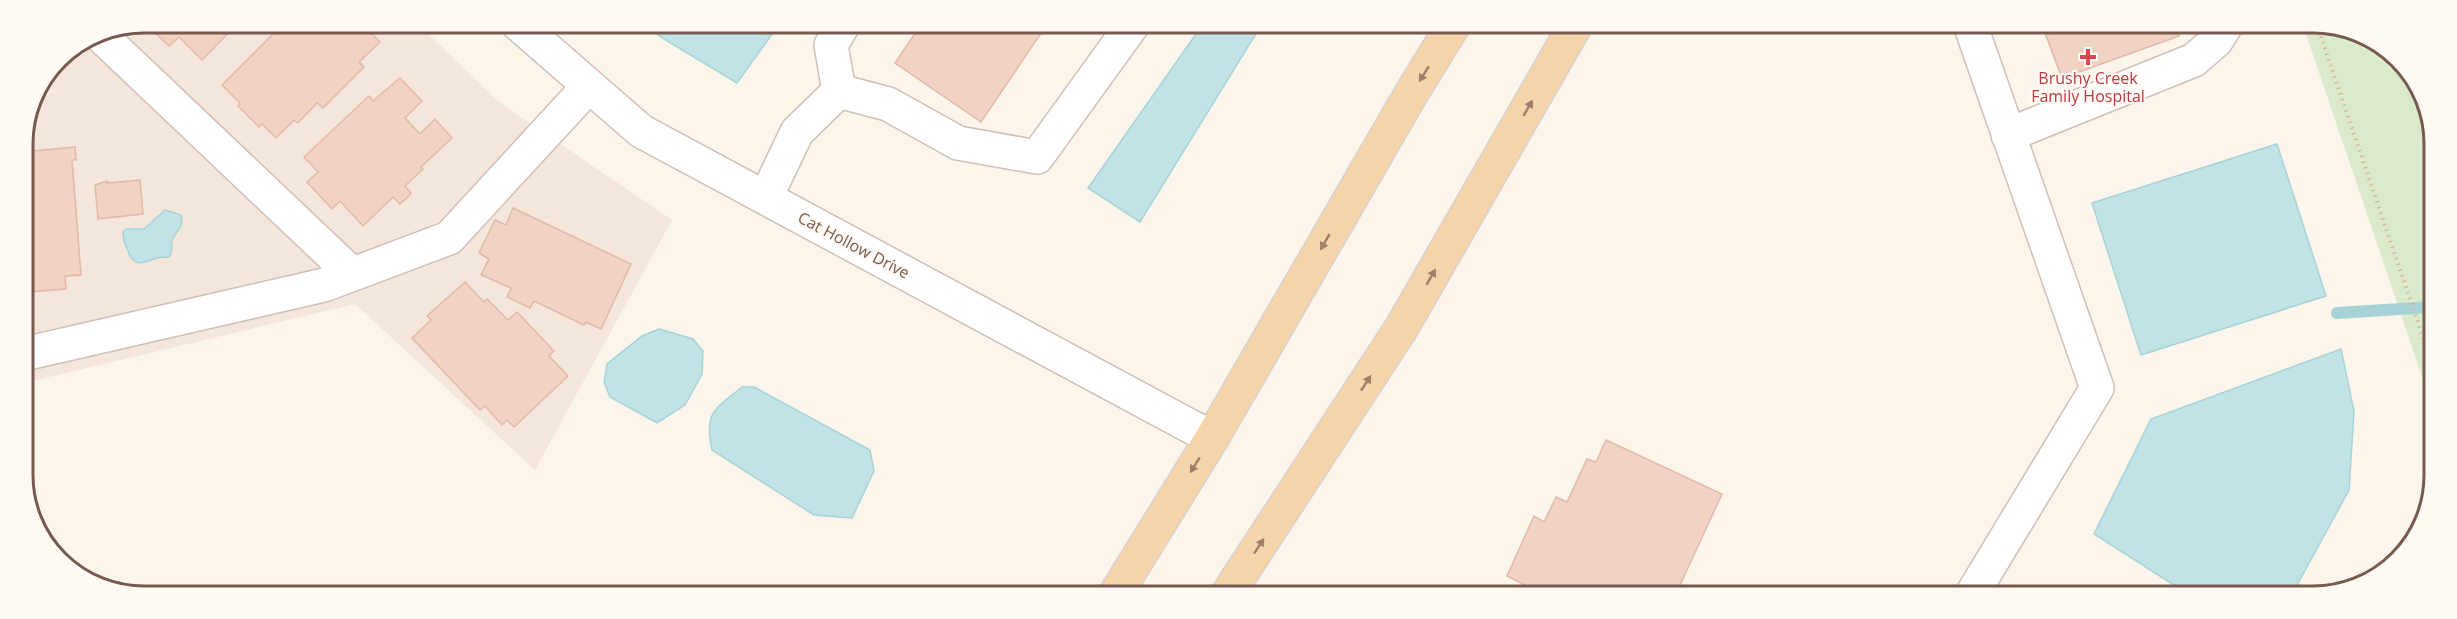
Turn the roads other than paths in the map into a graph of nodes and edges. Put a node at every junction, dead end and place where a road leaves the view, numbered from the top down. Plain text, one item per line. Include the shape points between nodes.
1 (529, 33) edge
2 (838, 33) edge
3 (1127, 33) edge
4 (1448, 33) edge
5 (1571, 33) edge
6 (1973, 33) edge
7 (2221, 33) edge
8 (105, 40) edge
9 (590, 86) junction
10 (839, 91) junction
11 (2008, 135) junction
12 (766, 197) junction
13 (352, 274) junction
14 (33, 352) edge
15 (1212, 438) junction
16 (1120, 586) edge
17 (1233, 586) edge
18 (1977, 586) edge

1 - 9 street, Cat Hollow Drive
2 - 10 street via 831,45
3 - 10 street via 1037,157 958,143 888,104
4 -> 15 main road
17 -> 5 main road via 1402,327
6 - 11 street
7 - 11 street via 2194,60
8 - 13 street
9 - 12 street, Cat Hollow Drive via 641,130
9 - 13 street via 449,238
10 - 12 street via 797,132
11 - 18 street via 2097,388
12 - 15 street, Cat Hollow Drive
13 - 14 street via 324,285
15 -> 16 main road

